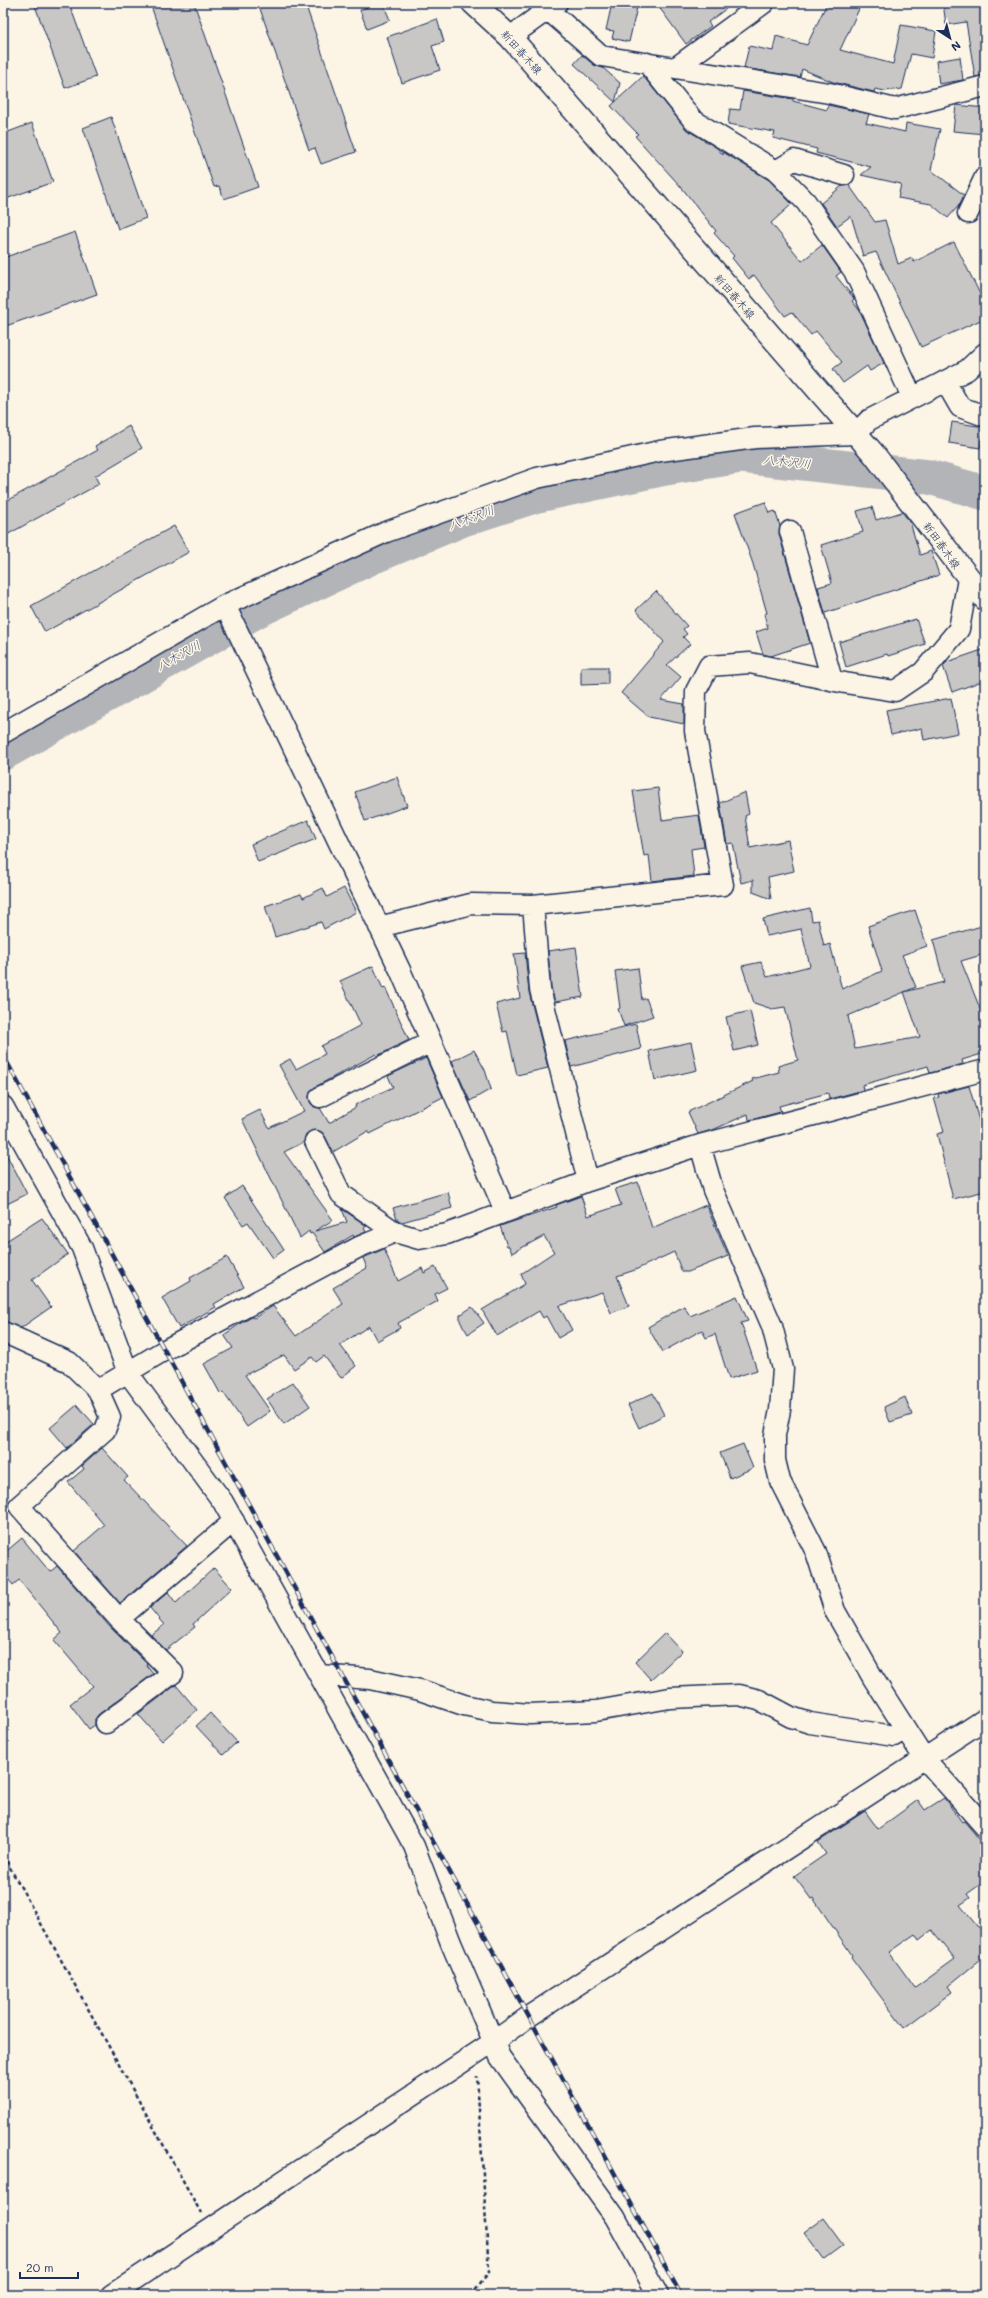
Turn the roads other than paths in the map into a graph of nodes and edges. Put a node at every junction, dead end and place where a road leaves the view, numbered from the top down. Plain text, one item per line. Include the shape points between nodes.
1 (473, 3) edge
2 (764, 3) edge
3 (552, 6) edge
4 (510, 37) junction
5 (647, 63) junction
6 (675, 68) junction
7 (985, 86) edge
8 (776, 171) junction
9 (844, 176) dead end
10 (985, 177) edge
11 (968, 213) dead end
12 (985, 353) edge
13 (945, 381) junction
14 (912, 397) junction
15 (985, 416) edge
16 (855, 434) junction
17 (790, 531) dead end
18 (968, 579) junction
19 (985, 599) edge
20 (227, 608) junction
21 (832, 680) junction
22 (3, 733) edge
23 (533, 905) junction
24 (379, 927) junction
25 (431, 1042) junction
26 (985, 1070) edge
27 (320, 1096) dead end
28 (3, 1106) edge
29 (316, 1141) dead end
30 (700, 1145) junction
31 (588, 1181) junction
32 (504, 1211) junction
33 (395, 1232) junction
34 (3, 1332) edge
35 (128, 1373) junction
36 (98, 1390) junction
37 (234, 1521) junction
38 (119, 1619) junction
39 (320, 1675) junction
40 (985, 1719) edge
41 (106, 1723) dead end
42 (905, 1728) junction
43 (924, 1758) junction
44 (985, 1827) edge
45 (496, 2050) junction
46 (111, 2295) edge
47 (658, 2295) edge

1 - 4 main road, 新田春木線
2 - 6 street
3 - 4 street
3 - 5 street via 601,56
4 - 16 main road, 新田春木線
5 - 6 street
5 - 8 street via 693,120
6 - 7 street via 829,93 895,109
8 - 9 street via 794,160
8 - 14 street via 806,202 854,272
10 - 11 street
12 - 13 street via 968,370
13 - 14 street
13 - 15 street via 960,407
14 - 16 street via 869,420
16 - 18 main road, 新田春木線 via 902,490
16 - 20 street via 755,438 660,451 537,478 386,532
17 - 21 street
18 - 19 main road, 新田春木線
18 - 21 street via 959,630 923,672 895,691
20 - 22 street
20 - 24 street
21 - 23 street via 743,663 710,666 696,691 694,731 723,885
23 - 24 street via 471,904
23 - 31 street via 540,989
24 - 25 street
25 - 27 street
25 - 32 street
26 - 30 street
28 - 35 street via 82,1248
29 - 33 street via 341,1194
30 - 31 street
30 - 42 street via 713,1190 772,1326 783,1369 780,1410 774,1435 774,1460 780,1481 816,1552 835,1611 872,1678
31 - 32 street
32 - 33 street via 447,1234 419,1239
33 - 35 street via 359,1247 165,1350
34 - 36 street via 69,1362
35 - 36 street
35 - 37 street via 224,1502
36 - 38 street via 110,1417 106,1430 19,1506
37 - 38 street
37 - 39 street
38 - 41 street via 173,1673
39 - 42 street via 370,1679 420,1690 464,1704 530,1714 596,1711 670,1698 739,1695 759,1700 791,1717 810,1723 894,1736
39 - 45 street via 414,1846
40 - 43 street
42 - 43 street
43 - 44 street
43 - 45 street via 528,2017
45 - 46 street
45 - 47 street via 615,2217

